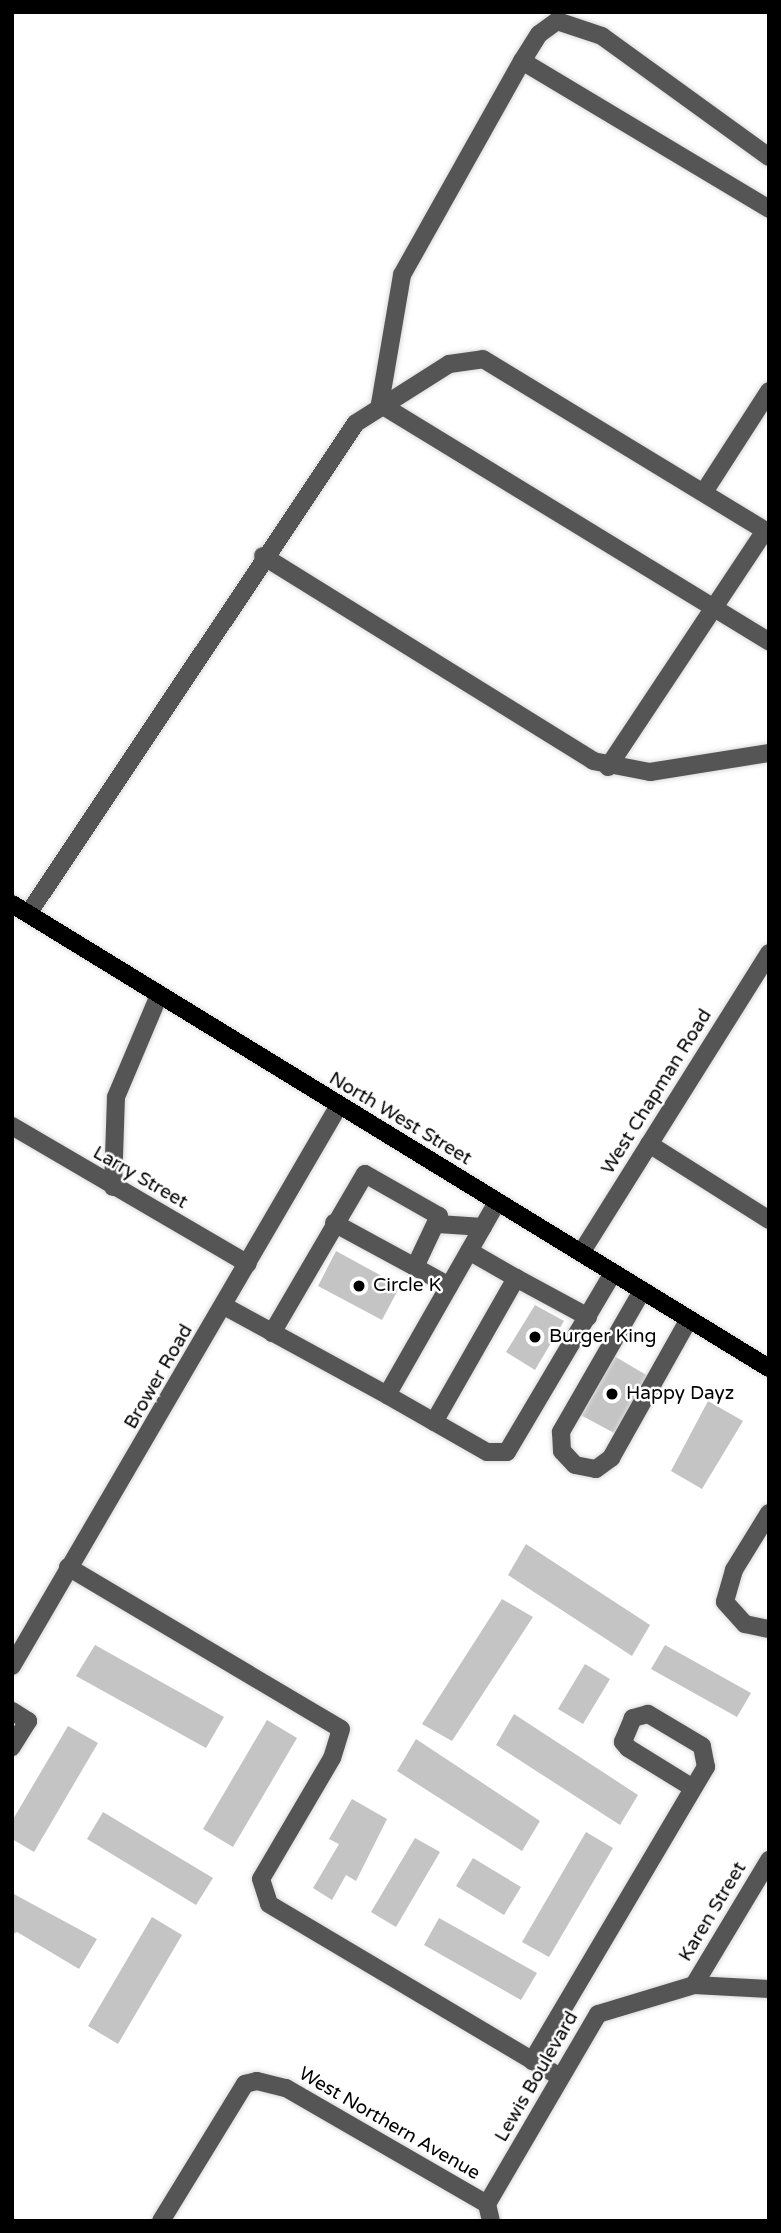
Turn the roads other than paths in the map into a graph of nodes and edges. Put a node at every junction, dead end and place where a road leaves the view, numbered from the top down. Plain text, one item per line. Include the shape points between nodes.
1 (522, 61) junction
2 (769, 157) edge
3 (769, 209) edge
4 (769, 391) edge
5 (380, 404) junction
6 (704, 492) junction
7 (767, 532) edge
8 (263, 556) junction
9 (717, 610) junction
10 (769, 642) edge
11 (769, 753) edge
12 (608, 767) junction
13 (12, 904) edge
14 (28, 914) junction
15 (769, 953) edge
16 (159, 995) junction
17 (338, 1107) junction
18 (12, 1126) edge
19 (649, 1144) junction
20 (113, 1187) junction
21 (497, 1202) junction
22 (769, 1220) edge
23 (334, 1223) junction
24 (438, 1224) junction
25 (483, 1227) junction
26 (469, 1251) junction
27 (581, 1253) junction
28 (248, 1264) junction
29 (415, 1267) junction
30 (613, 1272) junction
31 (516, 1278) junction
32 (449, 1286) junction
33 (642, 1291) junction
34 (224, 1306) junction
35 (588, 1317) junction
36 (689, 1319) junction
37 (272, 1333) junction
38 (767, 1364) edge
39 (387, 1395) junction
40 (434, 1422) junction
41 (769, 1513) edge
42 (68, 1567) junction
43 (769, 1629) edge
44 (15, 1654) edge
45 (12, 1712) edge
46 (12, 1747) edge
47 (693, 1788) dead end
48 (769, 1860) edge
49 (694, 1985) junction
50 (769, 1989) edge
51 (532, 2061) junction
52 (560, 2077) junction
53 (489, 2213) edge
54 (162, 2221) edge

1 - 2 street via 539,33 556,22 575,25 706,106
1 - 3 street
1 - 5 street via 402,275
4 - 6 street
5 - 6 street via 449,364 483,359
5 - 8 street via 356,423
5 - 9 street
6 - 7 street
7 - 9 street
8 - 12 street
8 - 14 street
9 - 10 street
9 - 12 street
11 - 12 street via 650,772
13 - 14 main road, North West Street
14 - 16 main road, North West Street
15 - 19 street, West Chapman Road
16 - 17 main road, North West Street
16 - 20 street via 116,1097
17 - 21 main road, North West Street
17 - 28 street, Brower Road
18 - 20 street, Larry Street
19 - 22 street
19 - 27 street, West Chapman Road
20 - 28 street, Larry Street
21 - 25 street
21 - 27 main road, North West Street
23 - 24 street via 359,1180 369,1174 433,1210
23 - 29 street
23 - 37 street
24 - 25 street
24 - 29 street
25 - 26 street
26 - 31 street
26 - 32 street
27 - 30 main road, North West Street
28 - 34 street, Brower Road
29 - 32 street
30 - 33 main road, North West Street
30 - 35 street
31 - 35 street
31 - 40 street
32 - 39 street
33 - 36 main road, North West Street
33 - 36 street via 561,1432 562,1451 575,1465 596,1469 611,1458
34 - 37 street
34 - 42 street, Brower Road
35 - 40 street via 520,1438 494,1455
36 - 38 main road, North West Street
37 - 39 street
39 - 40 street
41 - 43 street via 734,1570 725,1602 745,1625
42 - 44 street, Brower Road
42 - 51 street via 332,1719 341,1737 260,1890 287,1916
45 - 46 street via 28,1721
47 - 51 street via 628,1748 623,1742 633,1718 648,1714 702,1746 706,1767
48 - 49 street, Karen Street
49 - 50 street, Lewis Boulevard
49 - 52 street, Lewis Boulevard via 597,2014
51 - 52 street
52 - 53 street, Lewis Boulevard
53 - 54 street, West Northern Avenue via 286,2088 257,2081 245,2084

